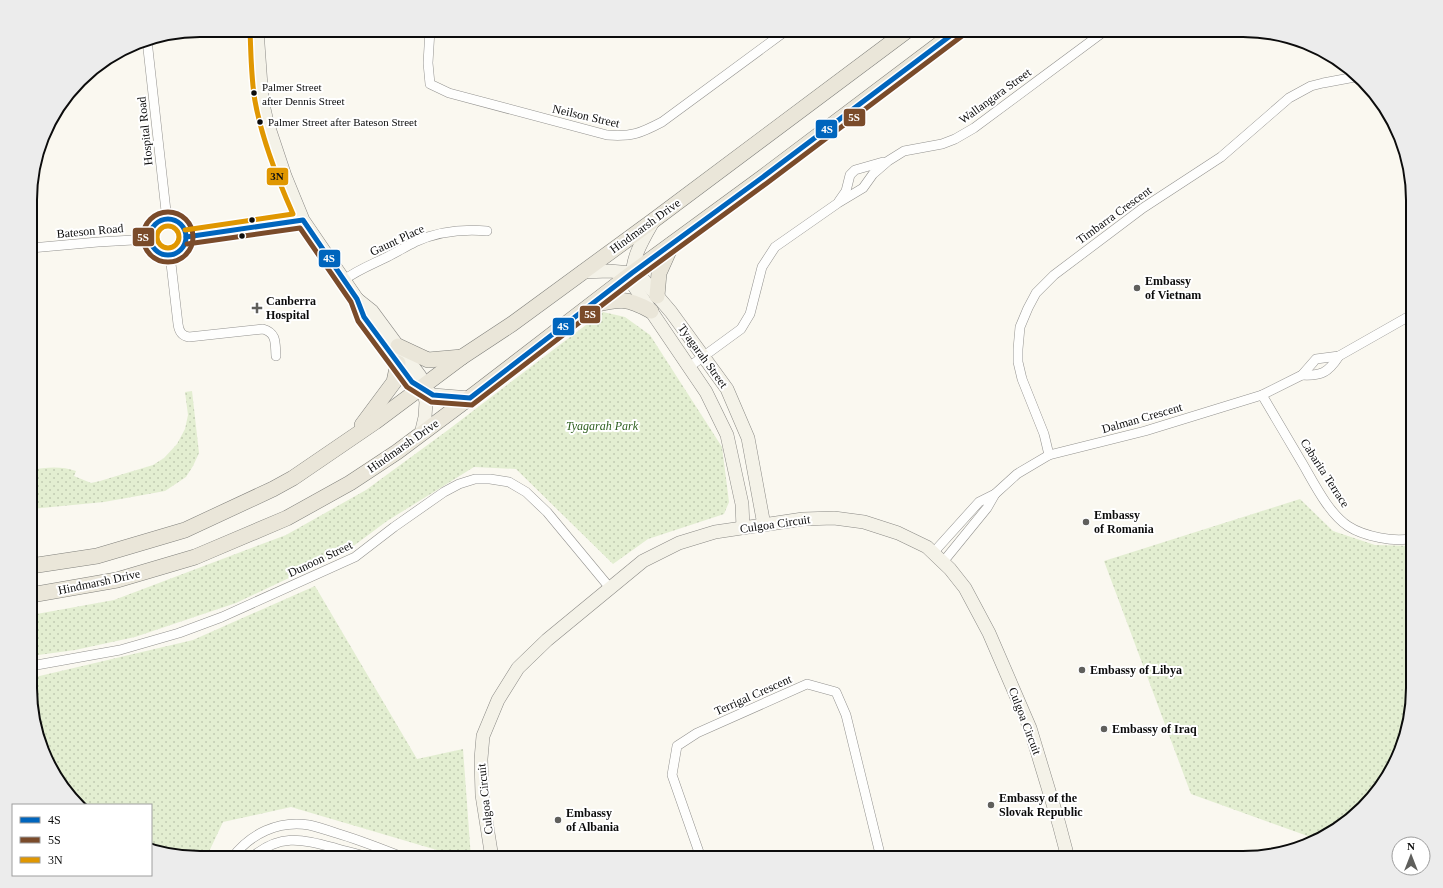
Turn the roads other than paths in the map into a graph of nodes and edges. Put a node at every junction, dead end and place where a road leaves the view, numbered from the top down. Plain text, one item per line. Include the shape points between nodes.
1 (257, 37) edge
2 (430, 37) edge
3 (777, 37) edge
4 (899, 37) edge
5 (949, 37) edge
6 (1097, 37) edge
7 (149, 46) edge
8 (1351, 78) edge
9 (888, 161) junction
10 (838, 203) junction
11 (167, 220) junction
12 (302, 220) junction
13 (654, 220) junction
14 (487, 231) dead end
15 (186, 237) junction
16 (150, 240) junction
17 (673, 243) junction
18 (37, 247) edge
19 (170, 255) junction
20 (582, 272) junction
21 (632, 273) junction
22 (344, 280) junction
23 (657, 296) junction
24 (357, 299) junction
25 (590, 305) junction
26 (650, 311) junction
27 (1406, 318) edge
28 (398, 346) junction
29 (276, 356) dead end
30 (1339, 356) junction
31 (462, 357) junction
32 (703, 357) junction
33 (398, 363) junction
34 (689, 367) junction
35 (1302, 375) junction
36 (422, 387) junction
37 (1262, 395) junction
38 (470, 398) junction
39 (421, 434) junction
40 (353, 437) junction
41 (1049, 455) junction
42 (995, 494) junction
43 (764, 525) junction
44 (743, 528) junction
45 (1406, 539) edge
46 (933, 553) junction
47 (943, 562) junction
48 (37, 565) edge
49 (610, 588) junction
50 (37, 593) edge
51 (37, 665) edge
52 (237, 851) edge
53 (261, 851) edge
54 (344, 851) edge
55 (388, 851) edge
56 (491, 851) edge
57 (699, 851) edge
58 (879, 851) edge
59 (1066, 851) edge

1 - 12 street via 260,85 265,115 284,176
2 - 3 street, Neilson Street via 430,84 449,93 607,135 624,136 643,132 662,122
4 - 13 main road, Hindmarsh Drive
5 - 17 main road, Hindmarsh Drive
6 - 9 street, Wallangara Street via 955,140 904,151
7 - 11 street, Hospital Road
8 - 41 street, Timbarra Crescent via 1310,86 1289,98 1221,157 1143,208 1054,275 1036,293 1020,326 1018,362
9 - 10 street, Wallangara Street via 873,174 863,188
9 - 10 street, Wallangara Street via 855,170 850,175 846,191
10 - 32 street, Wallangara Street via 775,248 762,267 750,314 741,329
11 - 15 street via 173,220 182,227
11 - 16 street via 156,224
12 - 15 street
12 - 22 street
13 - 20 main road, Hindmarsh Drive
13 - 21 street, Tyagarah Street via 637,250
14 - 22 street, Gaunt Place via 444,233 429,237
15 - 19 street via 179,251
16 - 18 street, Bateson Road
16 - 19 street via 159,253
17 - 21 main road, Hindmarsh Drive
17 - 23 main road via 659,273
19 - 29 street via 178,324 182,334 189,337 263,329 273,334
20 - 21 street
20 - 31 main road, Hindmarsh Drive
21 - 23 street, Tyagarah Street via 642,278
21 - 25 main road, Hindmarsh Drive
21 - 26 street, Tyagarah Street via 632,283
22 - 24 street
23 - 32 street, Tyagarah Street
24 - 28 street via 372,311
24 - 33 street via 364,317
25 - 26 main road via 625,299
25 - 38 main road, Hindmarsh Drive
26 - 34 street, Tyagarah Street
27 - 30 street, Dalman Crescent
28 - 31 main road via 428,360
28 - 36 street via 420,376
30 - 35 street, Dalman Crescent via 1316,359
30 - 35 street, Dalman Crescent via 1331,368 1322,374
31 - 36 main road, Hindmarsh Drive
32 - 34 street, Wallangara Street
32 - 43 street, Tyagarah Street via 727,389 748,438
33 - 36 street via 412,382
33 - 40 main road via 394,382
34 - 44 street, Tyagarah Street via 706,392 727,435 742,504
35 - 37 street, Dalman Crescent
36 - 38 street via 433,395
36 - 39 street via 426,402
36 - 40 main road, Hindmarsh Drive
37 - 41 street, Dalman Crescent via 1145,431
37 - 45 street, Cabarita Terrace via 1333,512 1347,525 1366,534 1386,539
38 - 39 main road, Hindmarsh Drive
39 - 50 main road, Hindmarsh Drive via 350,483 287,518 195,557 117,580
40 - 48 main road, Hindmarsh Drive via 293,478 185,530 97,556
41 - 42 street, Dalman Crescent via 1017,474
42 - 46 street, Dalman Crescent via 979,502
42 - 47 street, Dalman Crescent via 987,508
43 - 44 street, Culgoa Circuit
43 - 46 street, Culgoa Circuit via 811,518 864,522 898,533 927,547
44 - 49 street, Culgoa Circuit via 715,532 679,543 643,561
46 - 47 street, Culgoa Circuit
47 - 59 street, Culgoa Circuit via 965,588 989,633 1030,728
49 - 51 street, Dunoon Street via 547,512 526,492 509,482 475,478 444,492 355,557 222,617 120,650
49 - 56 street, Culgoa Circuit via 546,640 518,668 498,700 483,736 481,759 482,795
52 - 55 street via 256,834 276,826 293,824 309,825 361,840
53 - 54 street via 280,841 294,840 308,841
57 - 58 street, Terrigal Crescent via 672,775 677,746 697,733 807,684 836,692 843,709

